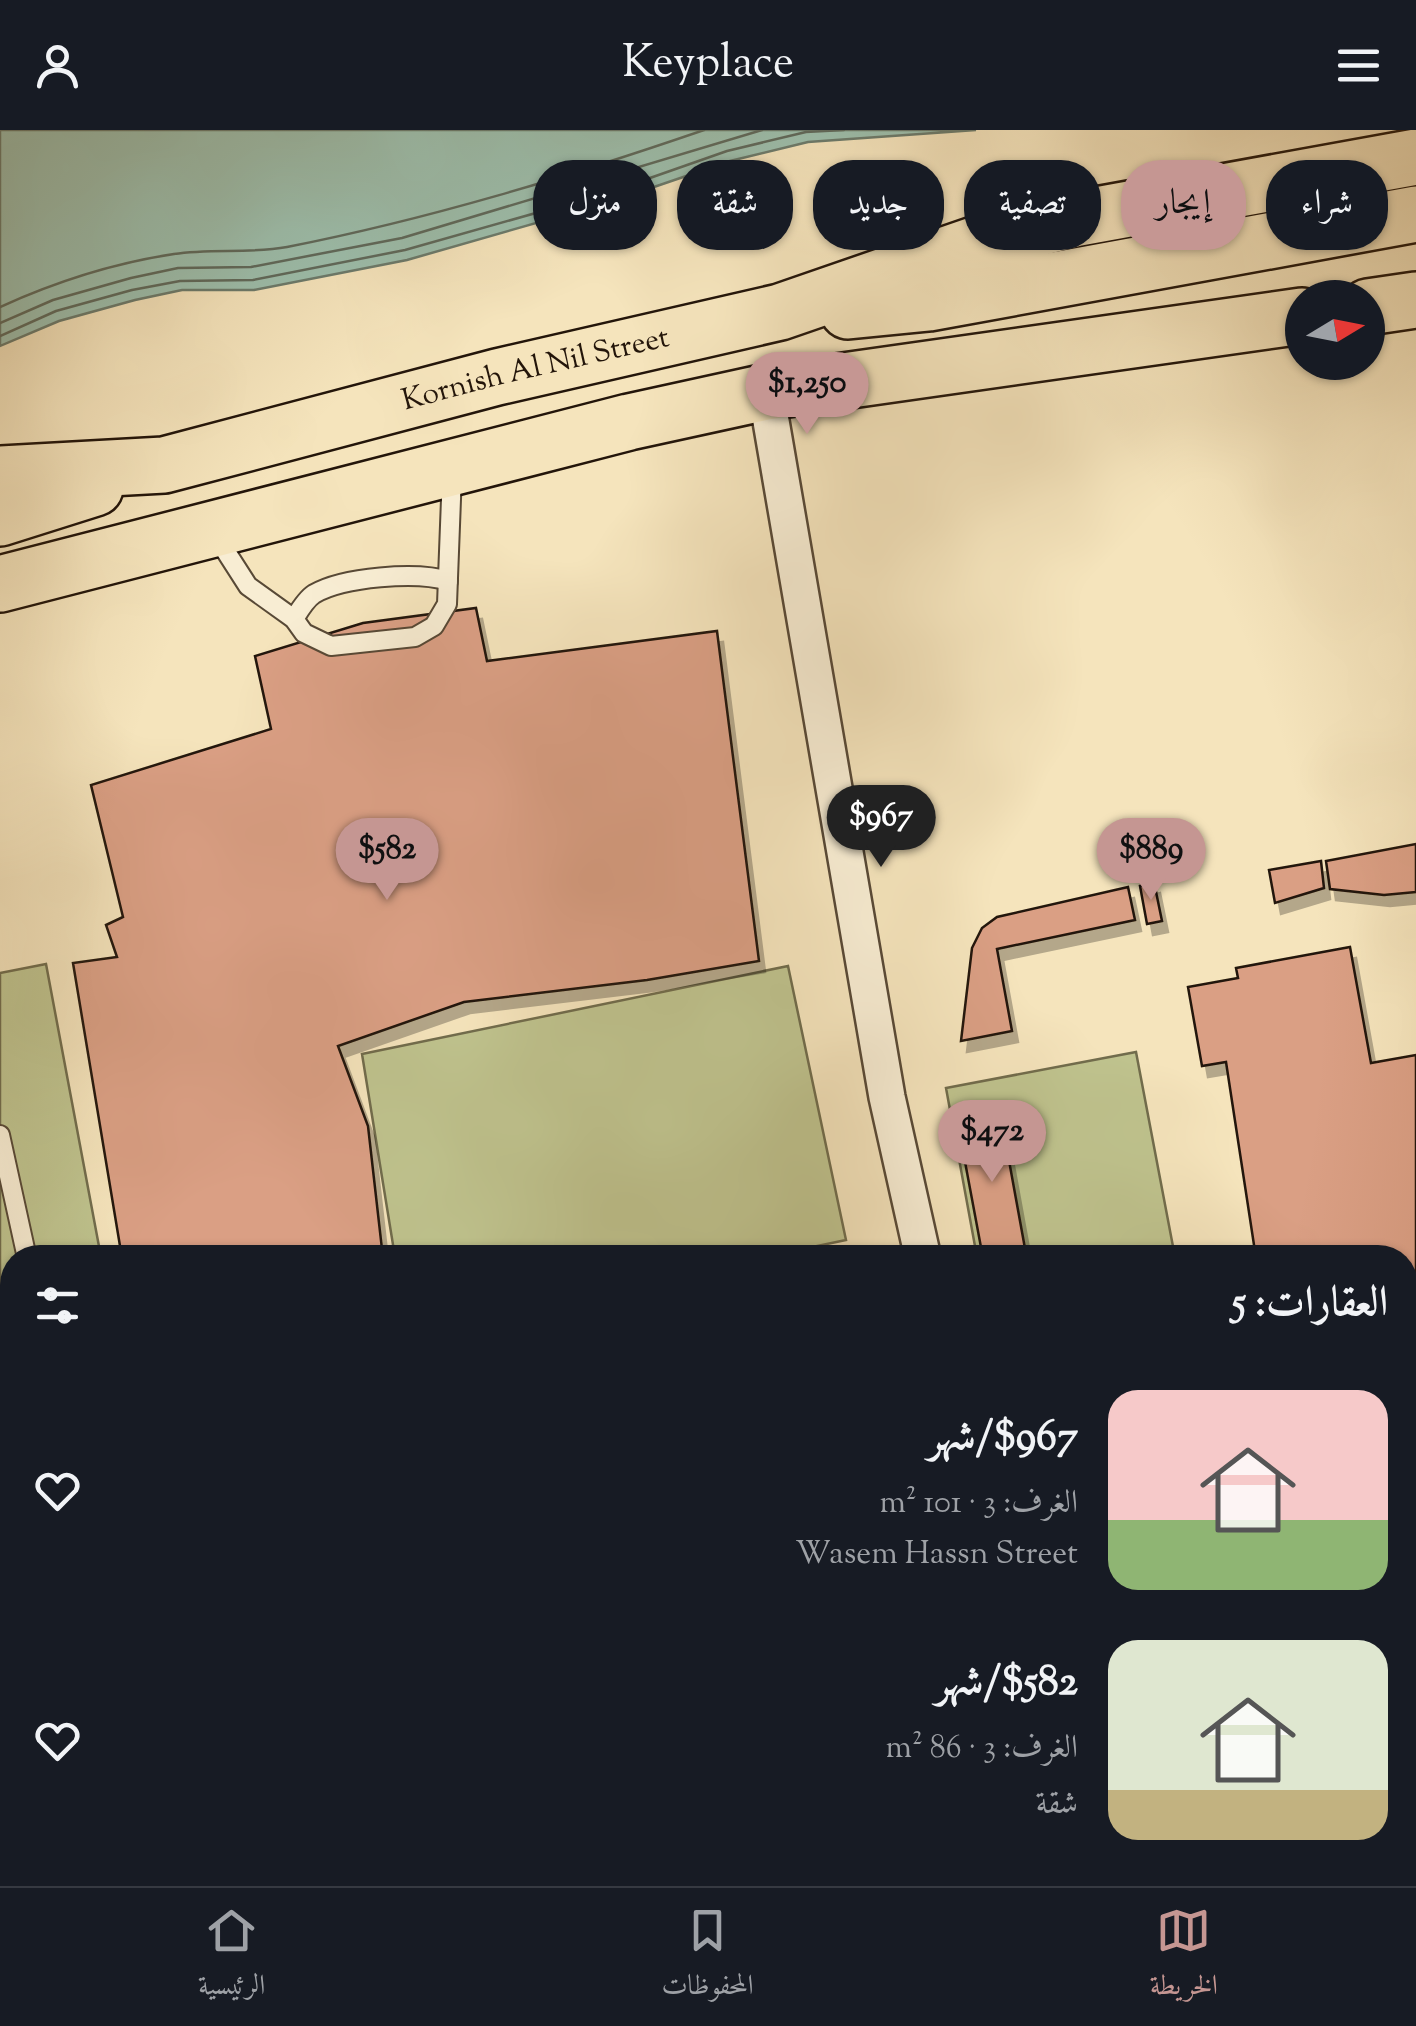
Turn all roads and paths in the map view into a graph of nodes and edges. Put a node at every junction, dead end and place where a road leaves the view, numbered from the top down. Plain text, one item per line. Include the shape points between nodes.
1 (1416, 156) edge
2 (1416, 214) edge
3 (1416, 300) edge
4 (1385, 304) edge
5 (780, 312) junction
6 (1285, 318) edge
7 (766, 392) junction
8 (240, 446) junction
9 (164, 465) junction
10 (453, 468) junction
11 (0, 474) edge
12 (0, 518) edge
13 (235, 524) junction
14 (448, 581) junction
15 (0, 584) edge
16 (294, 619) junction
17 (0, 1136) edge
18 (24, 1245) edge
19 (920, 1245) edge

1 - 5 main road, Kornish Al Nil Street via 1074,219
2 - 5 main road via 928,303
3 - 4 main road
5 - 8 main road, Kornish Al Nil Street via 496,377
6 - 7 main road
7 - 10 main road
7 - 19 street via 887,1097
8 - 9 main road, Kornish Al Nil Street
8 - 13 main road
9 - 11 main road, Kornish Al Nil Street
9 - 12 main road
10 - 13 main road
10 - 14 lane
13 - 15 main road
13 - 16 lane via 248,586
14 - 16 lane via 428,575 343,585 312,595
14 - 16 lane via 447,604 434,626 415,636 331,646 304,633
17 - 18 lane

